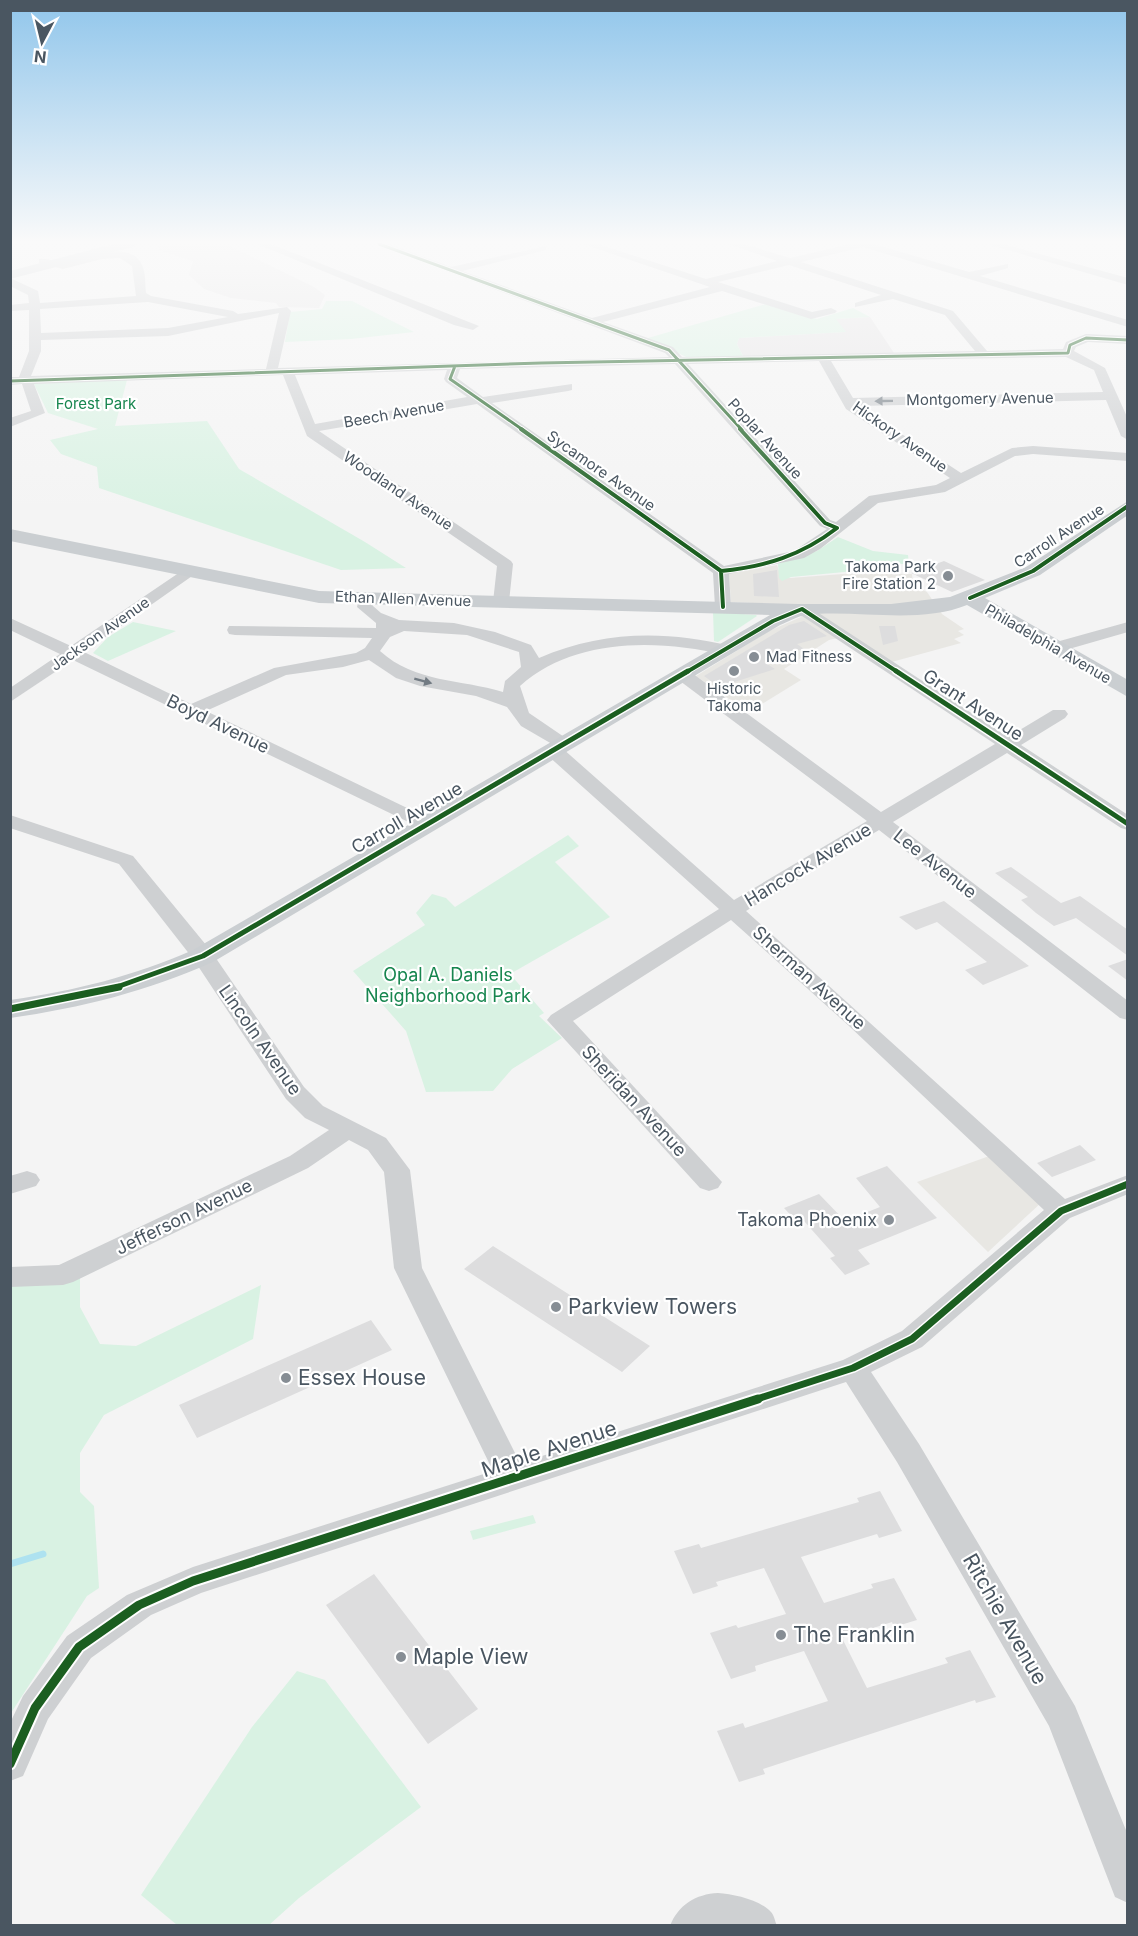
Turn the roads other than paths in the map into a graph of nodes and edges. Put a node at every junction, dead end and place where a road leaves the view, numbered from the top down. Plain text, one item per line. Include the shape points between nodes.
1 (119, 334) edge
2 (280, 334) edge
3 (629, 334) edge
4 (967, 334) edge
5 (36, 337) joint
6 (1128, 340) edge
7 (1068, 353) junction
8 (985, 356) junction
9 (824, 360) junction
10 (680, 361) junction
11 (455, 366) junction
12 (271, 372) junction
13 (288, 372) junction
14 (10, 381) edge
15 (25, 381) junction
16 (568, 387) dead end
17 (1111, 396) junction
18 (479, 400) junction
19 (849, 402) junction
20 (10, 423) edge
21 (310, 429) junction
22 (1128, 436) edge
23 (1128, 457) edge
24 (961, 478) junction
25 (1128, 506) edge
26 (837, 528) junction
27 (10, 535) edge
28 (189, 571) junction
29 (721, 571) junction
30 (969, 598) junction
31 (366, 599) junction
32 (501, 602) junction
33 (723, 607) junction
34 (802, 609) junction
35 (10, 623) edge
36 (1128, 627) edge
37 (236, 630) dead end
38 (384, 630) junction
39 (511, 643) junction
40 (581, 647) junction
41 (1055, 648) junction
42 (724, 650) junction
43 (371, 652) junction
44 (73, 653) junction
45 (346, 662) junction
46 (530, 668) junction
47 (394, 671) junction
48 (682, 674) junction
49 (1128, 690) edge
50 (512, 694) junction
51 (10, 697) edge
52 (191, 711) junction
53 (1059, 714) dead end
54 (1005, 744) junction
55 (559, 747) junction
56 (10, 821) edge
57 (880, 821) junction
58 (1128, 824) edge
59 (425, 825) junction
60 (732, 910) junction
61 (203, 956) junction
62 (10, 1010) edge
63 (1128, 1013) edge
64 (559, 1020) joint
65 (348, 1129) junction
66 (709, 1182) dead end
67 (1128, 1184) edge
68 (1061, 1211) junction
69 (10, 1277) edge
70 (854, 1368) junction
71 (512, 1478) junction
72 (10, 1764) edge
73 (1128, 1884) edge
74 (689, 1926) edge
75 (758, 1926) edge

1 - 5 street
2 - 12 street
3 - 10 street, Poplar Avenue via 665,348
4 - 8 street
5 - 15 street
6 - 7 street via 1086,338 1070,345
7 - 8 street
7 - 17 street via 1099,368
8 - 9 street
9 - 10 street
9 - 19 street, Hickory Avenue
10 - 11 street
10 - 26 street, Poplar Avenue via 825,523
11 - 13 street
11 - 18 street, Sycamore Avenue via 450,379
12 - 13 street
12 - 15 street
13 - 21 street
14 - 15 street
15 - 20 street via 38,413
16 - 18 street, Beech Avenue
17 -> 19 street, Montgomery Avenue
17 - 22 street
18 - 21 street, Beech Avenue
18 - 29 street, Sycamore Avenue
19 - 24 street, Hickory Avenue
21 - 32 street, Woodland Avenue via 505,564
23 - 24 street via 1012,452
24 - 26 street via 940,489 874,499
25 - 30 main road, Carroll Avenue via 1033,571
26 - 29 street via 799,555
27 - 28 main road, Ethan Allen Avenue
28 - 31 main road, Ethan Allen Avenue via 319,597
28 - 44 street, Jackson Avenue
29 - 33 street
30 - 34 main road, Carroll Avenue via 899,610
30 - 41 main road, Philadelphia Avenue
31 - 32 main road, Ethan Allen Avenue
31 - 38 street via 365,607
32 - 33 main road, Ethan Allen Avenue
33 - 34 main road, Ethan Allen Avenue
34 - 42 main road, Carroll Avenue
34 - 54 street, Grant Avenue
35 - 44 street, Boyd Avenue
36 - 41 street
37 - 38 street
38 - 39 street via 466,630
38 - 43 street
39 - 40 street via 544,648
39 - 46 street via 525,650
40 - 42 street via 644,640 680,641
40 - 46 street
41 - 49 main road, Philadelphia Avenue
42 - 48 main road, Carroll Avenue
43 - 45 street
43 - 47 street
44 - 51 street, Jackson Avenue
44 - 52 street, Boyd Avenue
45 - 47 street
45 - 52 street via 293,668 254,681
46 - 50 street
47 -> 50 street via 441,686
48 - 55 main road, Carroll Avenue
48 - 57 street, Lee Avenue
50 - 55 street, Sherman Avenue via 519,715
52 - 59 street, Boyd Avenue
53 - 54 street, Hancock Avenue
54 - 57 street, Hancock Avenue
54 - 58 street, Grant Avenue
55 - 59 main road, Carroll Avenue
55 - 60 street, Sherman Avenue
56 - 61 street, Lincoln Avenue via 126,860
57 - 60 street, Hancock Avenue
57 - 63 street, Lee Avenue
59 - 61 main road, Carroll Avenue
60 - 64 street, Hancock Avenue
60 - 68 street, Sherman Avenue
61 - 62 main road, Carroll Avenue via 109,992
61 - 65 street, Lincoln Avenue via 295,1093 314,1112
64 - 66 street, Sheridan Avenue
65 - 69 street, Jefferson Avenue via 299,1162 63,1275
65 - 71 street, Lincoln Avenue via 377,1144 397,1170 408,1268
67 - 68 street, Maple Avenue
68 - 70 street, Maple Avenue via 912,1339
70 - 71 street, Maple Avenue
70 - 73 street, Ritchie Avenue via 1063,1718
71 - 72 street, Maple Avenue via 193,1581 139,1605 80,1647 35,1708
74 - 75 street via 704,1914 727,1913

